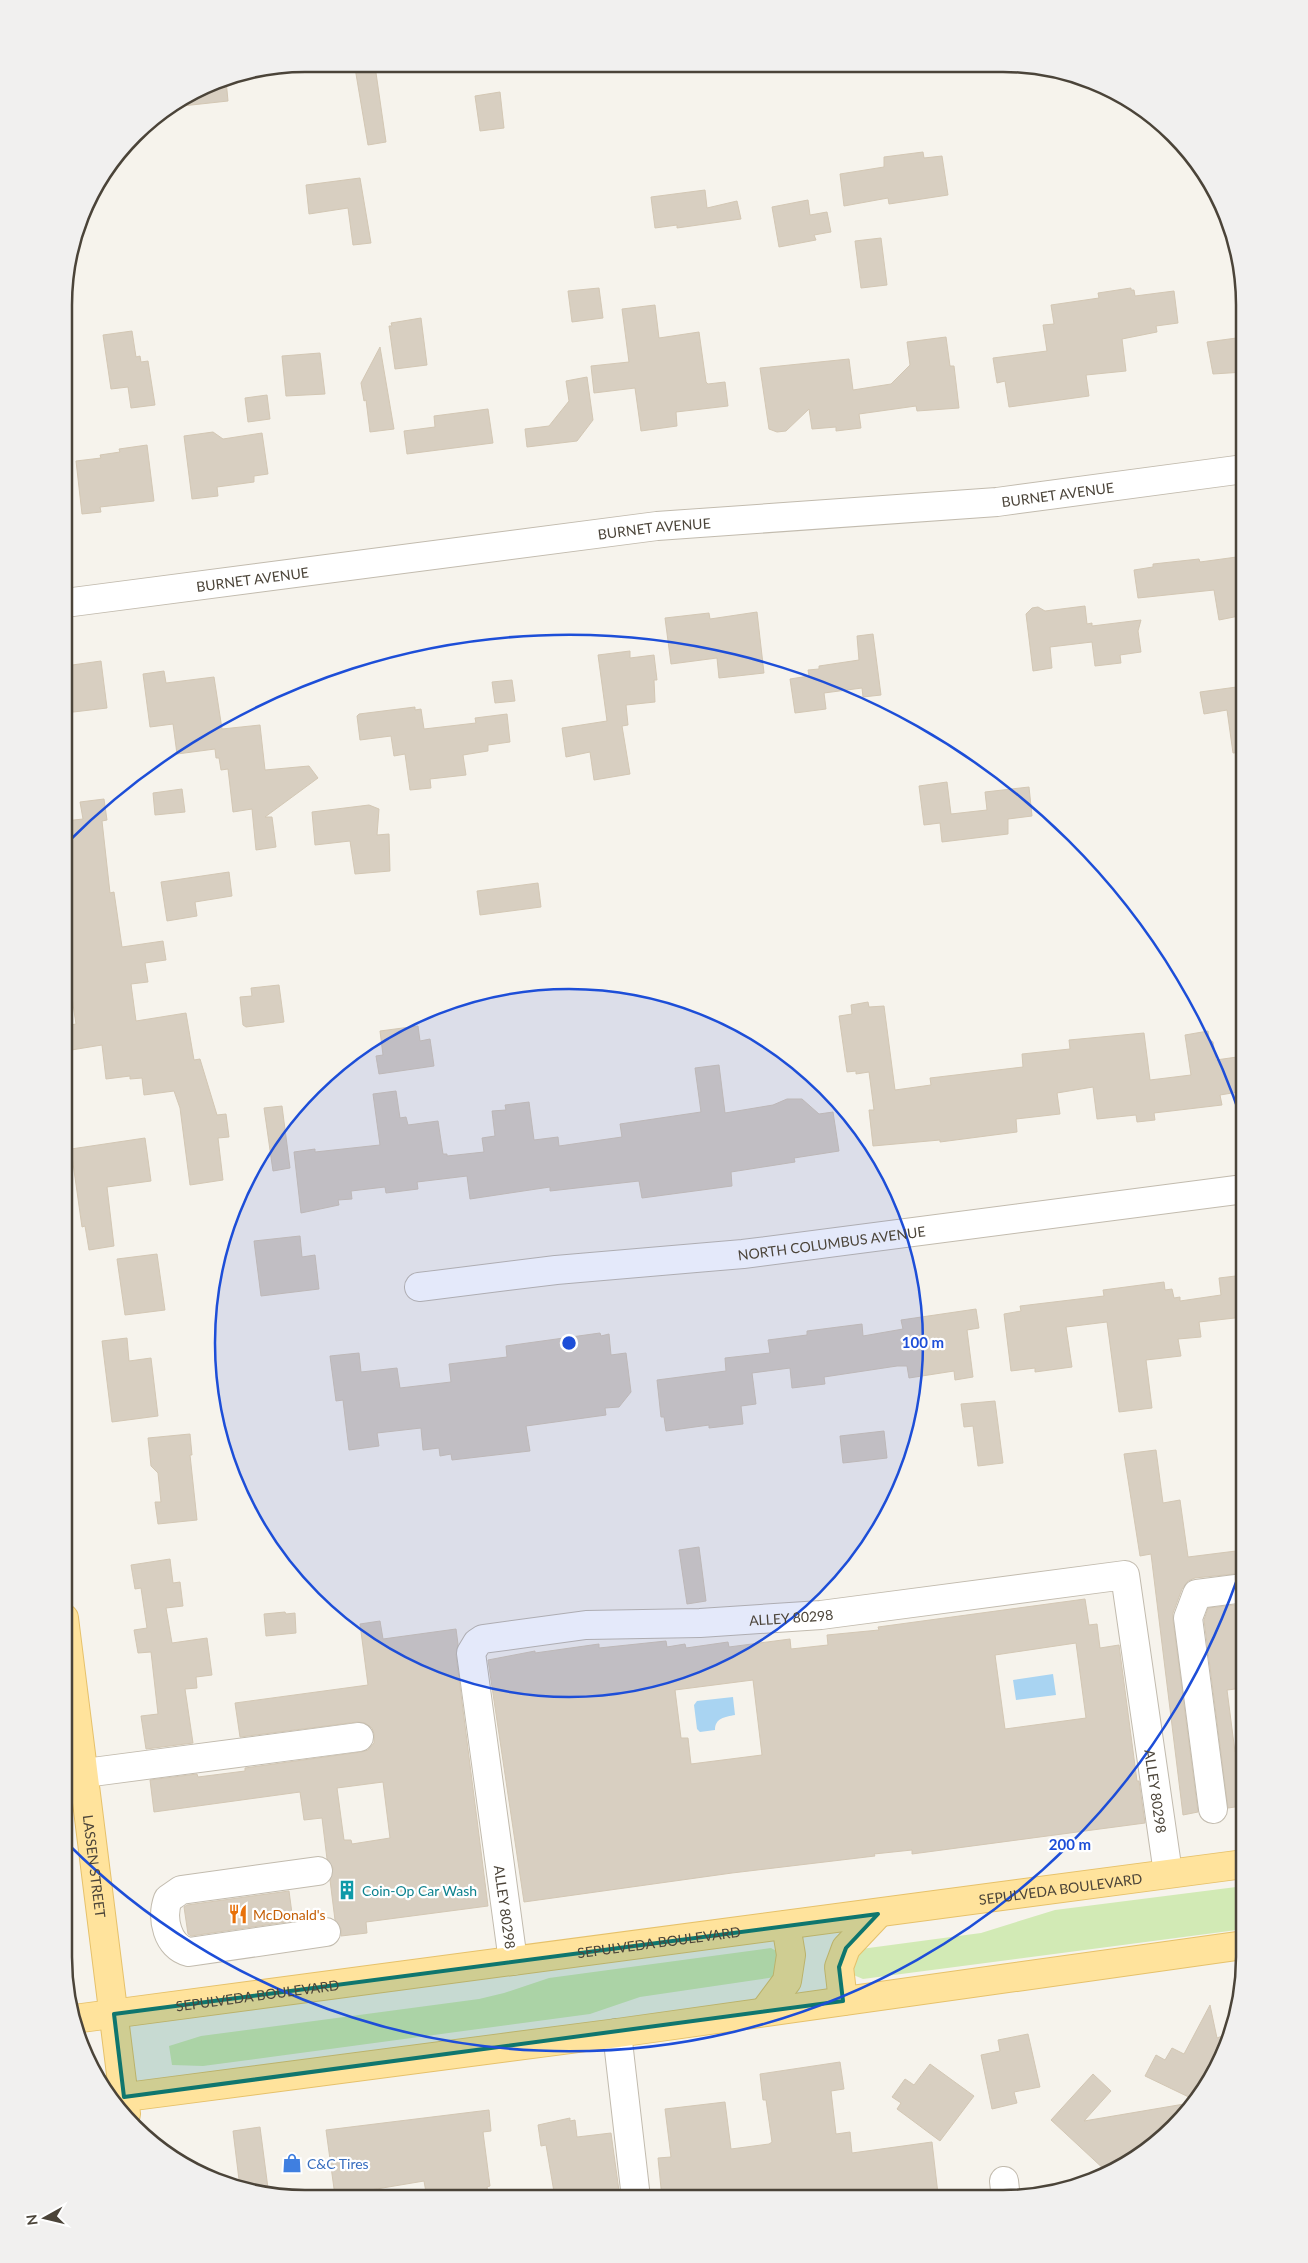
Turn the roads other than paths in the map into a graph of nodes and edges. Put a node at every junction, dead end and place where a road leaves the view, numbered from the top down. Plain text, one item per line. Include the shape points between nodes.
1 (1236, 470) edge
2 (72, 602) edge
3 (1236, 1190) edge
4 (419, 1287) dead end
5 (1236, 1589) edge
6 (72, 1691) edge
7 (359, 1737) dead end
8 (85, 1773) junction
9 (1214, 1809) dead end
10 (1236, 1865) edge
11 (318, 1871) dead end
12 (1168, 1873) junction
13 (878, 1914) junction
14 (786, 1926) junction
15 (326, 1932) dead end
16 (1236, 1946) edge
17 (513, 1961) junction
18 (844, 2001) junction
19 (764, 2012) junction
20 (114, 2014) junction
21 (80, 2018) edge
22 (616, 2033) junction
23 (120, 2097) edge
24 (124, 2103) edge
25 (635, 2190) edge

1 - 2 street, BURNET AVENUE via 997,502 657,526
3 - 4 street, NORTH COLUMBUS AVENUE via 743,1254 556,1270
5 - 9 street via 1197,1594 1188,1618
6 - 8 main road, LASSEN STREET
7 - 8 street
8 - 20 main road, LASSEN STREET
10 - 12 main road, SEPULVEDA BOULEVARD
11 - 15 street via 181,1890 174,1893 166,1904 168,1926 171,1941 189,1952
12 - 13 main road, SEPULVEDA BOULEVARD
12 - 17 street, ALLEY 80298 via 1125,1575 821,1615 700,1623 586,1625 483,1639 471,1652
13 - 14 main road, SEPULVEDA BOULEVARD
13 - 18 main road via 846,1948 840,1967
14 - 17 main road, SEPULVEDA BOULEVARD
14 - 19 main road via 791,1955 787,1981
16 - 18 main road
17 - 20 main road, SEPULVEDA BOULEVARD
18 - 19 main road
19 - 22 main road
20 - 21 main road, SEPULVEDA BOULEVARD
20 - 23 main road, LASSEN STREET
22 - 24 main road
22 - 25 street

